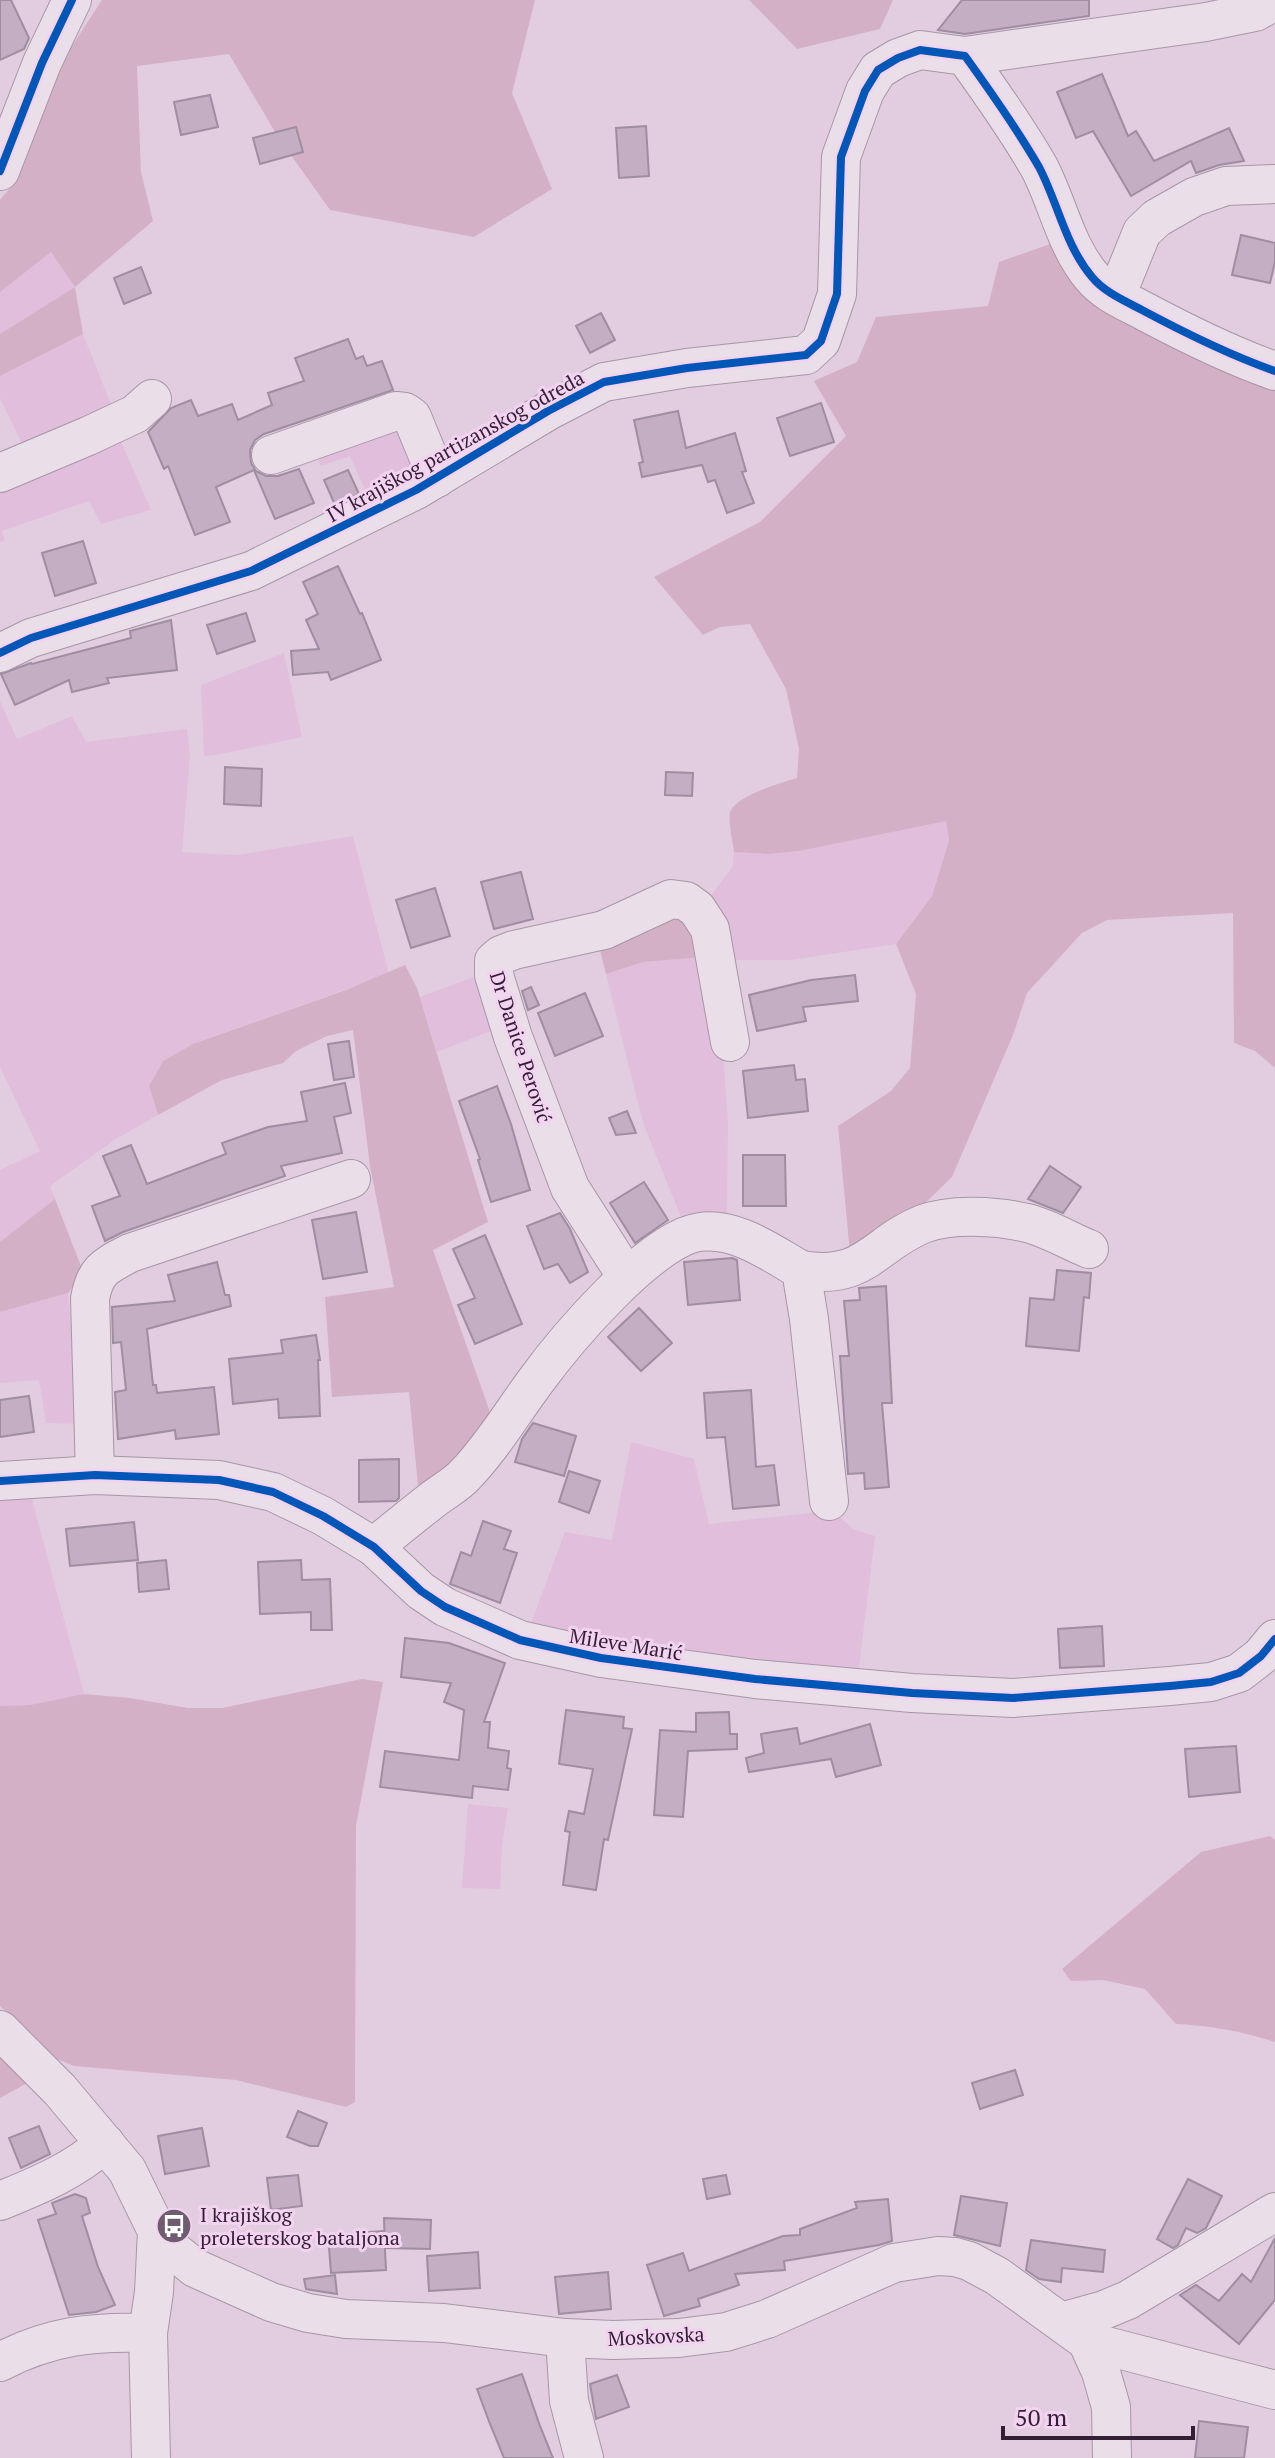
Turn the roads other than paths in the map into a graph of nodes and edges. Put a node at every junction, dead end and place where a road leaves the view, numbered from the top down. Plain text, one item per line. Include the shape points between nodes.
1 (72, 0) edge
2 (1275, 1) edge
3 (965, 56) junction
4 (0, 171) edge
5 (1275, 184) edge
6 (1116, 296) junction
7 (1275, 371) edge
8 (152, 399) dead end
9 (271, 455) dead end
10 (0, 473) edge
11 (437, 478) junction
12 (0, 653) edge
13 (730, 1042) dead end
14 (351, 1179) dead end
15 (1089, 1249) dead end
16 (801, 1270) junction
17 (627, 1277) junction
18 (95, 1475) junction
19 (0, 1481) edge
20 (829, 1501) dead end
21 (374, 1547) junction
22 (1275, 1639) edge
23 (0, 2030) edge
24 (105, 2143) junction
25 (0, 2201) edge
26 (1275, 2212) edge
27 (157, 2231) junction
28 (195, 2268) junction
29 (154, 2292) junction
30 (1074, 2331) junction
31 (148, 2333) junction
32 (565, 2338) junction
33 (0, 2362) edge
34 (1275, 2390) edge
35 (151, 2458) edge
36 (584, 2458) edge
37 (1112, 2458) edge

1 - 4 street
2 - 3 street, IV krajiškog partizanskog odreda via 1255,12 1206,22
3 - 6 street via 1040,169 1075,252 1094,279
3 - 11 street, IV krajiškog partizanskog odreda via 920,50 878,70 865,91 841,157 837,294 821,341 806,355 604,382
5 - 6 street via 1226,186 1157,218 1142,232
6 - 7 street
8 - 10 street via 123,420
9 - 11 street via 405,412 412,417
11 - 12 street, IV krajiškog partizanskog odreda via 251,571 31,638
13 - 17 street, Dr Danice Perović via 710,929 686,901 671,899 604,930 514,950 494,961 513,1037 564,1173
14 - 18 street via 130,1253 100,1271 90,1299
15 - 16 street via 1029,1223 959,1216 923,1224 865,1261 836,1272
16 - 17 street via 731,1234 702,1231 672,1241
16 - 20 street
17 - 21 street via 562,1347 462,1479
18 - 19 street, Mileve Marić
18 - 21 street, Mileve Marić via 219,1480 273,1492
21 - 22 street, Mileve Marić via 445,1607 520,1640 601,1658 755,1679 1013,1698 1184,1685 1239,1673
23 - 24 street
24 - 25 street via 53,2180
24 - 27 street via 127,2170
26 - 30 street
27 - 28 street, Moskovska
27 - 29 street
28 - 29 street via 170,2275
28 - 32 street, Moskovska via 308,2313
29 - 31 street
30 - 32 street, Moskovska via 997,2276 969,2261 938,2256 894,2263 726,2332 648,2340
30 - 34 street, Moskovska
30 - 37 street via 1101,2372 1111,2407
31 - 33 street via 75,2335
31 - 35 street
32 - 36 street via 569,2401

